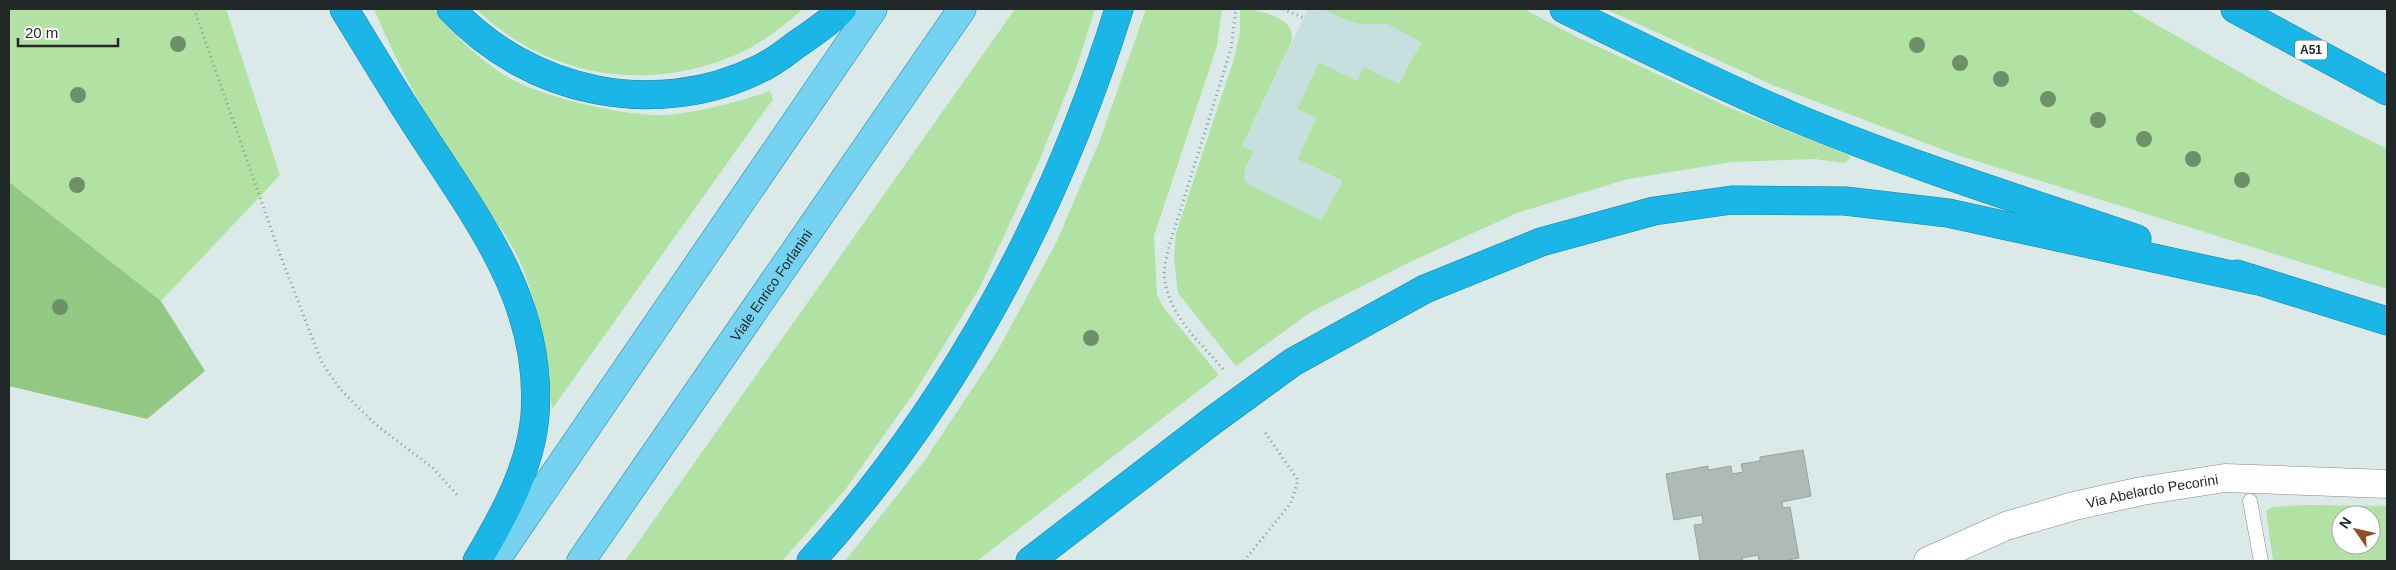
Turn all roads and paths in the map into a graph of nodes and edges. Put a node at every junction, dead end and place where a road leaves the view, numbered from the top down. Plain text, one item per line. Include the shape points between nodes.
1 (194, 9) edge
2 (344, 9) edge
3 (353, 9) edge
4 (451, 9) edge
5 (842, 9) edge
6 (873, 9) edge
7 (962, 9) edge
8 (1119, 9) edge
9 (1236, 9) edge
10 (1283, 9) edge
11 (1564, 9) edge
12 (2234, 9) edge
13 (1304, 18) dead end
14 (2387, 91) edge
15 (399, 100) junction
16 (2254, 280) junction
17 (2387, 321) edge
18 (1223, 369) dead end
19 (1264, 431) dead end
20 (2387, 484) edge
21 (458, 496) dead end
22 (2250, 501) dead end
23 (477, 561) edge
24 (495, 561) edge
25 (581, 561) edge
26 (811, 561) edge
27 (1030, 561) edge
28 (1244, 561) edge
29 (1928, 561) edge
30 (2261, 561) edge

1 - 21 path via 282,260 322,363 340,389 375,424 433,468
2 - 15 highway
3 - 15 highway
4 - 5 highway via 491,45 537,72 591,90 646,95 704,88 761,69
6 - 24 main road
7 - 25 main road, Viale Enrico Forlanini
8 - 26 highway via 1103,61 1061,169 1011,275 920,423 851,516
9 - 18 path via 1230,49 1164,272 1175,313
10 - 13 path
11 - 16 highway via 1795,117 1939,171
12 - 14 highway, A51
15 - 23 highway via 486,232 517,293 533,351 535,416 523,469 501,520
16 - 17 highway
16 - 27 highway via 1948,213 1845,201 1732,200 1654,212 1541,242 1425,289 1293,362
19 - 28 path via 1298,480 1291,503
20 - 29 street, Via Abelardo Pecorini via 2225,478 2142,491 2006,526
22 - 30 lane

